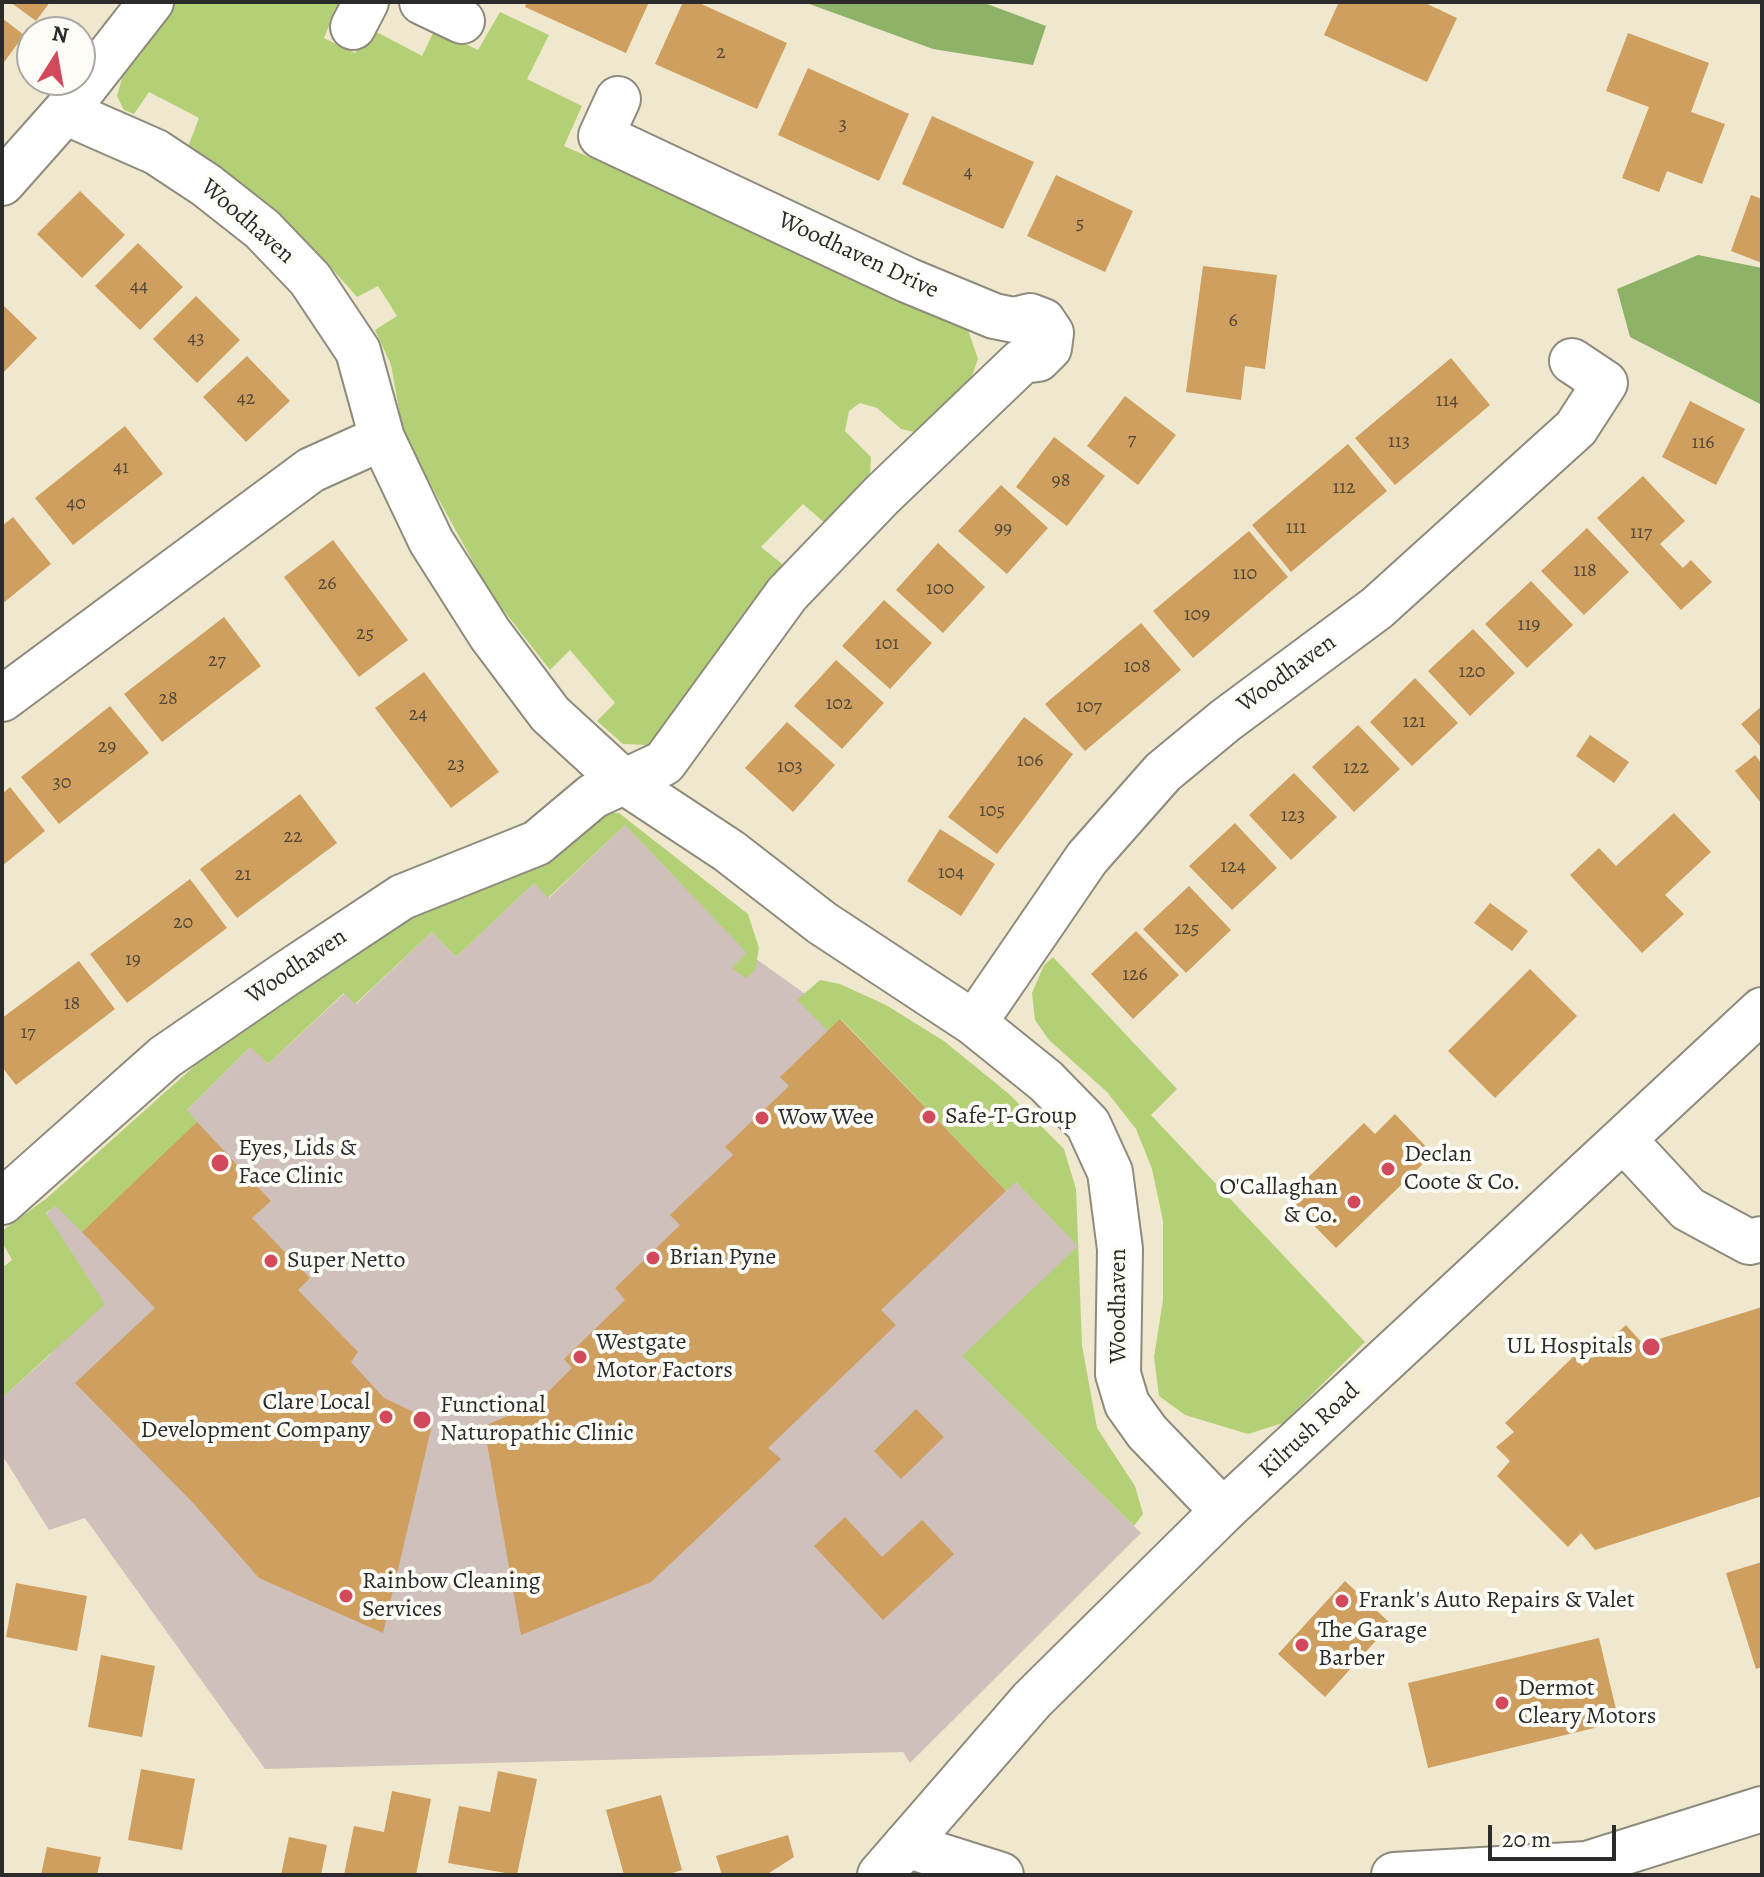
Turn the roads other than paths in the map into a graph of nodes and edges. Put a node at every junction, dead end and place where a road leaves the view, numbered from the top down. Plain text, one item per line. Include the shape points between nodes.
1 (151, 2) edge
2 (422, 2) edge
3 (462, 21) dead end
4 (618, 99) dead end
5 (65, 112) junction
6 (2, 183) edge
7 (1572, 361) dead end
8 (975, 405) joint
9 (382, 438) junction
10 (2, 699) edge
11 (623, 781) junction
12 (1762, 1010) edge
13 (974, 1023) junction
14 (1624, 1140) junction
15 (2, 1202) edge
16 (1762, 1239) edge
17 (1223, 1511) junction
18 (1762, 1809) edge
19 (893, 1860) edge
20 (1001, 1875) edge
21 (1394, 1875) edge

1 - 5 street
2 - 3 street
4 - 8 street, Woodhaven Drive via 601,136 907,280 994,316 1043,321 1051,333 1049,348 1038,359 1022,361
5 - 6 street
5 - 9 street, Woodhaven via 156,152 262,229 310,279 358,351
7 - 13 street, Woodhaven via 1605,383 1576,428 1377,608 1163,772 1087,858
8 - 11 street, Woodhaven via 787,594 664,763
9 - 10 street via 311,470
9 - 11 street, Woodhaven via 431,541 490,634 550,714
11 - 13 street, Woodhaven
11 - 15 street, Woodhaven via 593,796 537,843 402,897 286,974 165,1057
12 - 14 street, Kilrush Road
13 - 17 street, Woodhaven via 1046,1081 1088,1124 1110,1172 1120,1249 1118,1374 1127,1404
14 - 16 street via 1688,1209 1749,1242
14 - 17 street, Kilrush Road
17 - 19 street, Kilrush Road via 1032,1700
18 - 21 street via 1587,1864
19 - 20 street

